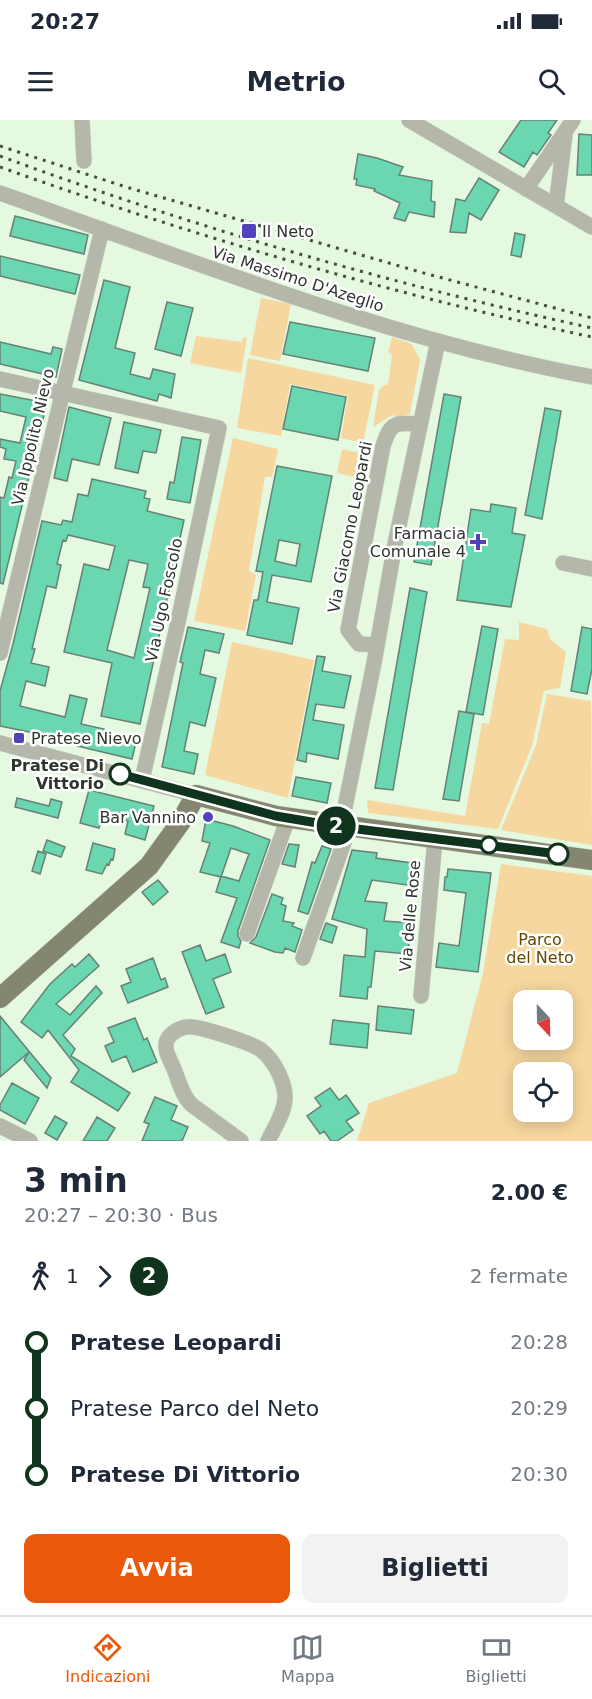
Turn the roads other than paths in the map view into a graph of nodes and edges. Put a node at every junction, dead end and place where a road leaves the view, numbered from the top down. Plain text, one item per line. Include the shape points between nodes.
1 (82, 120) edge
2 (409, 120) edge
3 (569, 126) edge
4 (84, 161) dead end
5 (526, 189) junction
6 (0, 193) edge
7 (556, 206) junction
8 (592, 227) edge
9 (102, 229) junction
10 (438, 341) junction
11 (592, 377) edge
12 (0, 379) edge
13 (62, 393) junction
14 (420, 424) junction
15 (563, 563) dead end
16 (592, 569) edge
17 (377, 645) junction
18 (0, 652) edge
19 (0, 743) edge
20 (142, 780) junction
21 (196, 795) junction
22 (288, 818) junction
23 (345, 827) junction
24 (435, 839) junction
25 (166, 843) junction
26 (592, 860) edge
27 (247, 934) dead end
28 (303, 958) dead end
29 (0, 985) edge
30 (421, 996) dead end
31 (0, 998) edge
32 (0, 1126) edge
33 (30, 1141) edge
34 (241, 1141) edge
35 (268, 1141) edge

1 - 4 street
2 - 5 street
3 - 5 street
3 - 7 street
5 - 7 street
6 - 9 street, Via Massimo D'Azeglio
7 - 8 street
9 - 10 street, Via Massimo D'Azeglio via 260,287
9 - 13 street, Via Ippolito Nievo
10 - 11 street, Via Massimo D'Azeglio
10 - 14 street
12 - 13 street
13 - 18 street, Via Ippolito Nievo
13 - 20 street, Via Ugo Foscolo via 219,428
14 - 17 street
14 - 17 street, Via Giacomo Leopardi via 397,423 388,429 383,446 348,630 359,644
15 - 16 street
17 - 23 street
19 - 20 street
20 - 21 street
21 - 22 main road
21 - 25 main road
22 - 23 main road
22 - 27 street
23 - 24 main road
23 - 28 street
24 - 26 main road
24 - 30 street, Via delle Rose
25 - 29 main road
25 - 31 main road via 136,879
32 - 33 street
34 - 35 street via 185,1098 166,1051 168,1039 177,1030 192,1027 219,1035 251,1045 268,1057 285,1097

